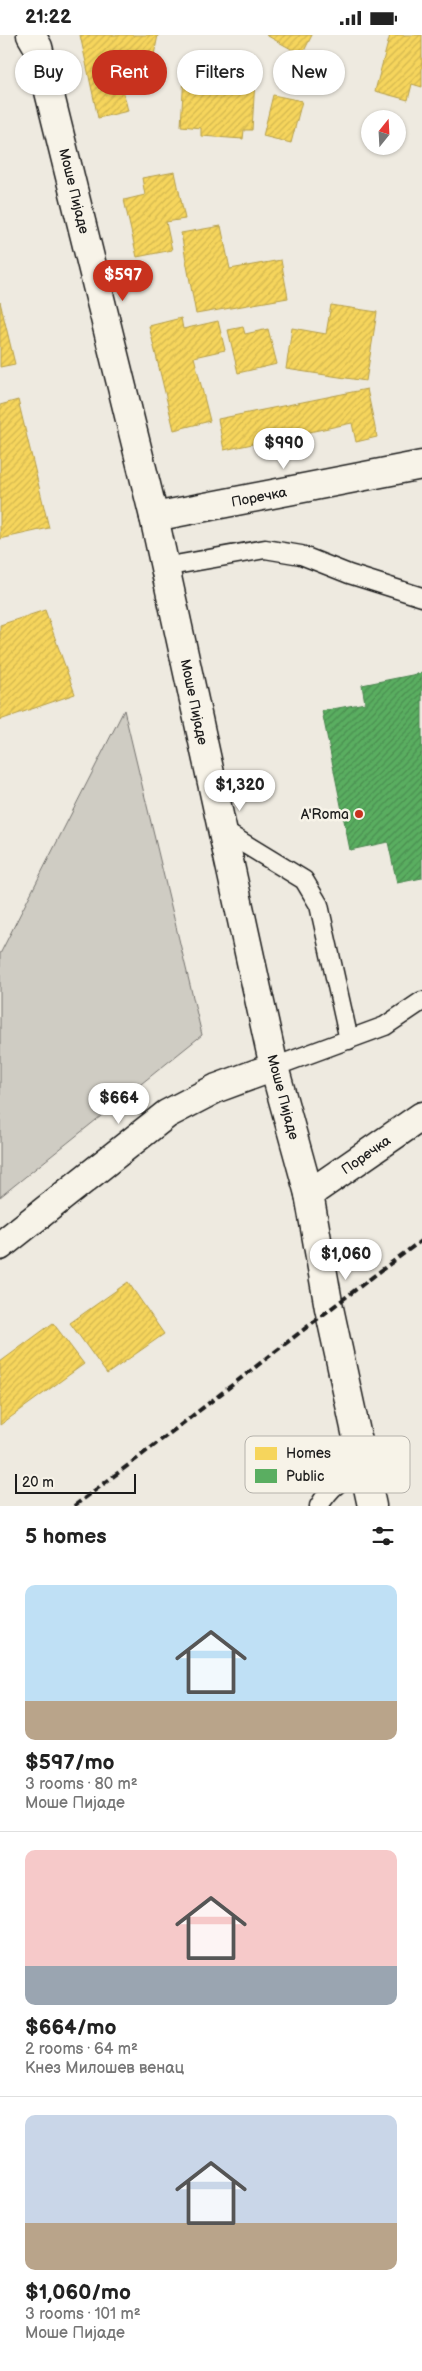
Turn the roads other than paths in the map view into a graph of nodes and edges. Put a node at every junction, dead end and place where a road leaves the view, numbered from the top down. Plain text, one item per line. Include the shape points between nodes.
1 (36, 39) edge
2 (422, 465) edge
3 (154, 517) junction
4 (164, 567) junction
5 (422, 597) edge
6 (222, 830) junction
7 (422, 1001) edge
8 (349, 1040) junction
9 (274, 1067) junction
10 (422, 1116) edge
11 (309, 1194) junction
12 (0, 1246) edge
13 (357, 1436) edge
14 (327, 1493) edge
15 (369, 1493) edge
16 (318, 1506) edge
17 (372, 1506) edge

1 - 3 street, Моше Пијаде
2 - 3 street, Поречка
3 - 4 street, Моше Пијаде
4 - 5 lane via 265,549 301,555
4 - 6 street, Моше Пијаде
6 - 8 lane via 304,881 320,905
6 - 9 street, Моше Пијаде
7 - 8 lane via 385,1026
8 - 9 lane
9 - 11 street, Моше Пијаде
9 - 12 street via 216,1088 167,1114
10 - 11 street, Поречка
11 - 13 street, Моше Пијаде via 329,1308
14 - 16 lane
15 - 17 street, Моше Пијаде

